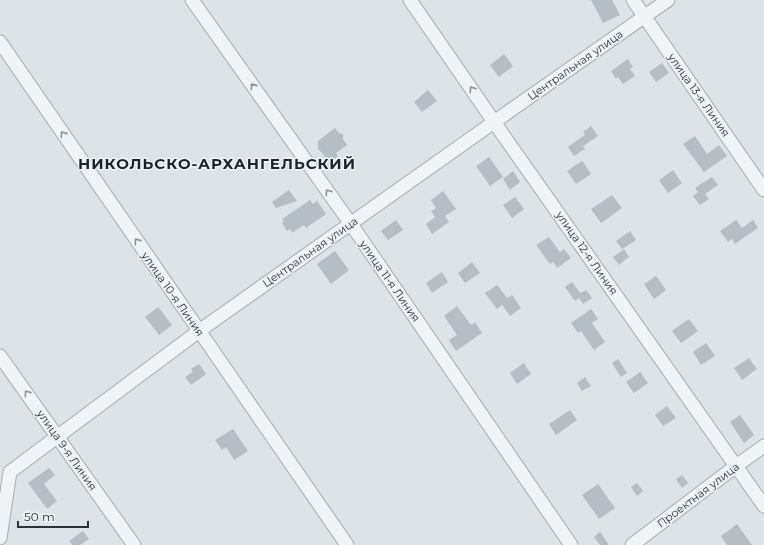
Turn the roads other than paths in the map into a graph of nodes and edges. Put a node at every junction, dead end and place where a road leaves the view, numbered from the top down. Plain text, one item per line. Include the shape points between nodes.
1 (192, 0) edge
2 (410, 0) edge
3 (633, 0) edge
4 (668, 0) edge
5 (644, 16) junction
6 (0, 42) edge
7 (494, 122) junction
8 (764, 190) edge
9 (350, 224) junction
10 (199, 331) junction
11 (0, 356) edge
12 (57, 437) junction
13 (764, 446) edge
14 (736, 466) junction
15 (5, 471) edge
16 (764, 506) edge
17 (0, 538) edge
18 (134, 545) edge
19 (347, 545) edge
20 (571, 545) edge
21 (632, 545) edge

9 -> 1 street, улица 11-я Линия
7 -> 2 street, улица 12-я Линия
3 - 5 street, улица 13-я Линия
4 - 5 street, Центральная улица
5 - 7 street, Центральная улица
5 - 8 street, улица 13-я Линия
10 -> 6 street, улица 10-я Линия
7 - 9 street, Центральная улица
7 - 14 street, улица 12-я Линия
9 - 10 street, Центральная улица
9 - 20 street, улица 11-я Линия
10 - 12 street, Центральная улица
10 - 19 street, улица 10-я Линия
12 -> 11 street, улица 9-я Линия
12 - 15 street, Центральная улица
12 - 18 street, улица 9-я Линия
13 - 14 street, Проектная улица
14 - 16 street, улица 12-я Линия
14 - 21 street, Проектная улица
15 - 17 street, Центральная улица

